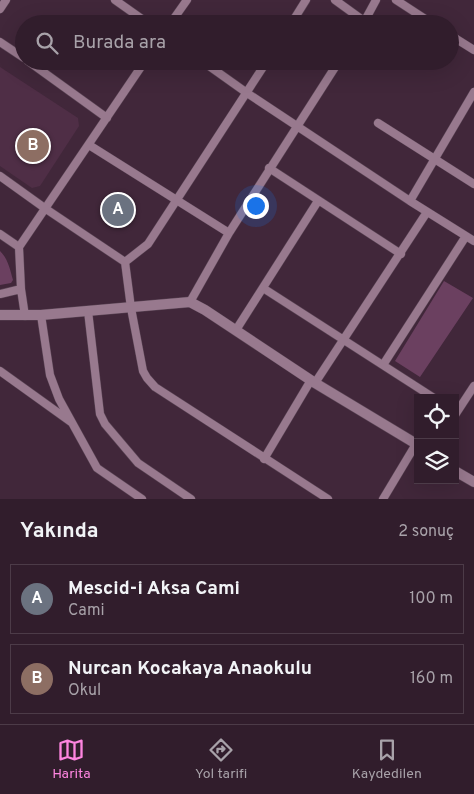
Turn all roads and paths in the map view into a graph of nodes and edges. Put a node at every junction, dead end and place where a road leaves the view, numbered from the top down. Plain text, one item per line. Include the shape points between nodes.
1 (6, 0) edge
2 (115, 0) edge
3 (187, 0) edge
4 (306, 0) edge
5 (335, 0) edge
6 (376, 0) edge
7 (396, 0) edge
8 (0, 9) edge
9 (136, 15) edge
10 (176, 15) edge
11 (297, 15) edge
12 (355, 15) edge
13 (368, 15) edge
14 (419, 15) edge
15 (459, 41) edge
16 (0, 42) edge
17 (474, 50) edge
18 (15, 52) edge
19 (40, 70) edge
20 (139, 70) edge
21 (215, 70) edge
22 (261, 70) edge
23 (333, 70) edge
24 (474, 92) edge
25 (247, 93) junction
26 (107, 118) junction
27 (378, 124) dead end
28 (297, 126) junction
29 (88, 145) junction
30 (434, 158) junction
31 (269, 168) junction
32 (0, 176) edge
33 (474, 184) edge
34 (177, 200) junction
35 (318, 201) junction
36 (410, 202) junction
37 (46, 209) junction
38 (427, 212) junction
39 (229, 233) junction
40 (0, 234) edge
41 (466, 236) junction
42 (474, 241) edge
43 (19, 247) junction
44 (401, 254) junction
45 (125, 262) junction
46 (263, 288) junction
47 (21, 289) junction
48 (0, 294) edge
49 (190, 302) junction
50 (131, 308) junction
51 (88, 311) junction
52 (0, 315) edge
53 (41, 315) junction
54 (25, 316) junction
55 (236, 330) junction
56 (343, 340) junction
57 (383, 365) junction
58 (0, 371) edge
59 (313, 381) junction
60 (474, 386) edge
61 (428, 394) edge
62 (459, 409) edge
63 (74, 424) junction
64 (414, 443) edge
65 (414, 450) edge
66 (264, 459) junction
67 (459, 473) edge
68 (474, 482) edge
69 (142, 499) edge
70 (191, 499) edge
71 (328, 499) edge
72 (383, 499) edge

1 - 8 street
2 - 9 street
3 - 10 street
4 - 11 street
5 - 12 street
6 - 13 street
7 - 14 street
15 - 17 street
16 - 18 street
19 - 26 street
20 - 26 street
21 - 25 street
22 - 25 street
23 - 28 street
24 - 30 street
25 - 28 street
25 - 34 street
26 - 29 street
27 - 30 street
28 - 31 street
28 - 36 street
29 - 34 street
29 - 37 street
30 - 33 street
30 - 36 street
31 - 35 street
31 - 39 street
32 - 37 street
34 - 39 street
34 - 45 street via 148,244
35 - 44 street
35 - 46 street
36 - 38 street
37 - 43 street
37 - 45 street
38 - 41 street
38 - 44 street
39 - 49 street
40 - 43 street
41 - 42 street
41 - 57 street
43 - 47 street
44 - 56 street
45 - 50 street
46 - 55 street
46 - 56 street
47 - 48 street
47 - 54 street
49 - 50 street
49 - 55 street
50 - 51 street
50 - 66 street via 147,378 156,388
51 - 53 street
51 - 70 street via 100,414 105,424 138,463
52 - 54 street
53 - 54 street
53 - 63 street via 50,376
55 - 59 street
56 - 57 street
56 - 59 street
57 - 61 street
58 - 63 street
59 - 64 street
59 - 66 street
60 - 62 street
63 - 69 street via 97,468
65 - 72 street
66 - 71 street
67 - 68 street

